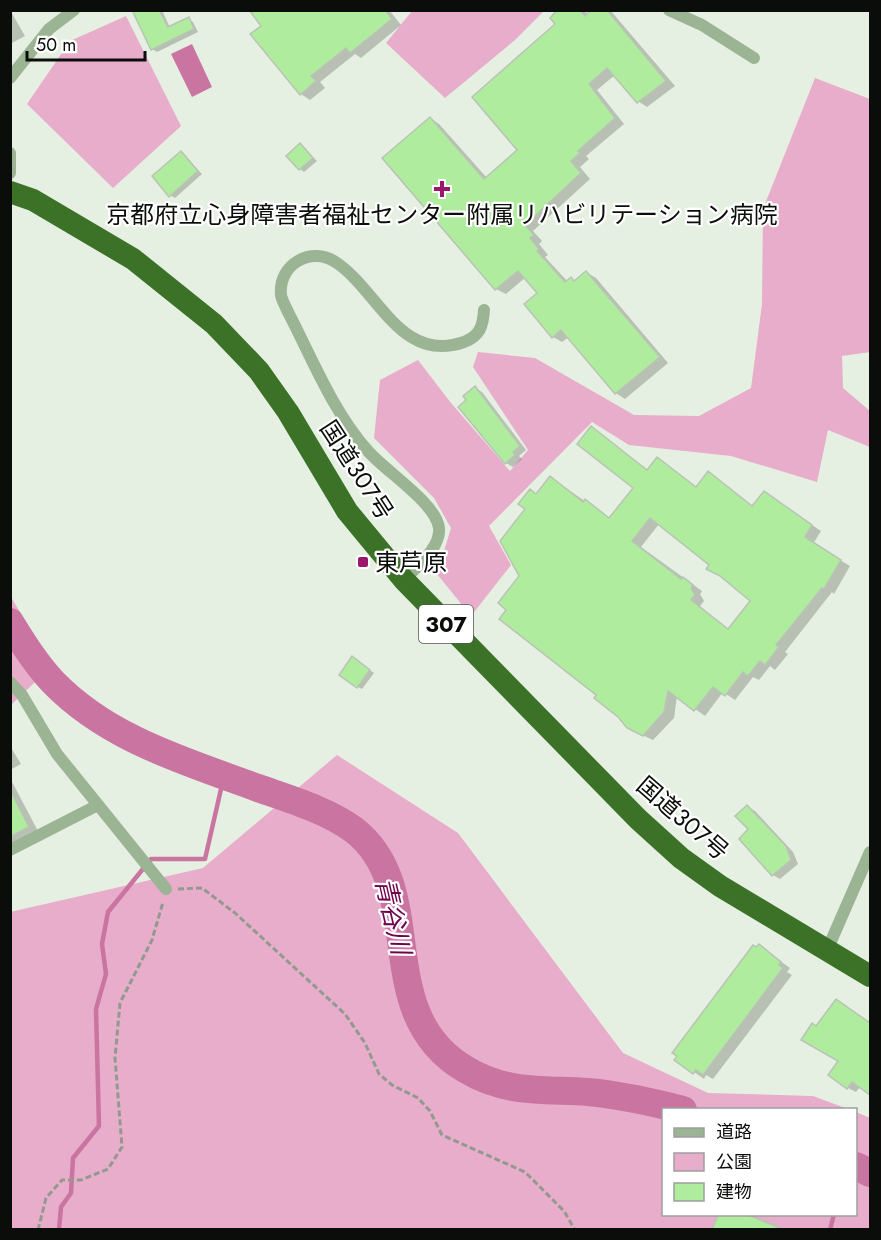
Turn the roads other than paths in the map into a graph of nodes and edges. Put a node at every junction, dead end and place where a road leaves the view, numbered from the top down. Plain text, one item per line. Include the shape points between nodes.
1 (74, 10) edge
2 (669, 10) edge
3 (754, 58) dead end
4 (10, 78) edge
5 (10, 153) edge
6 (10, 173) edge
7 (10, 192) edge
8 (484, 310) dead end
9 (404, 580) junction
10 (10, 682) edge
11 (98, 805) junction
12 (10, 850) edge
13 (870, 852) edge
14 (166, 889) road end
15 (828, 948) junction
16 (870, 976) edge

1 - 4 street via 49,29
2 - 3 street via 702,25
5 - 6 street
7 - 9 highway, 国道307号 / 307 via 33,200 133,259 214,324 259,371 347,511
8 - 9 street via 478,334 448,347 427,346 403,332 336,262 314,255 300,258 288,267 282,280 281,297 348,426 368,452 433,512 439,529 434,546
9 - 15 highway, 国道307号 / 307 via 681,858 720,886
10 - 11 street via 57,754
11 - 12 street
11 - 14 street
13 - 15 street
15 - 16 highway, 国道307号 / 307

